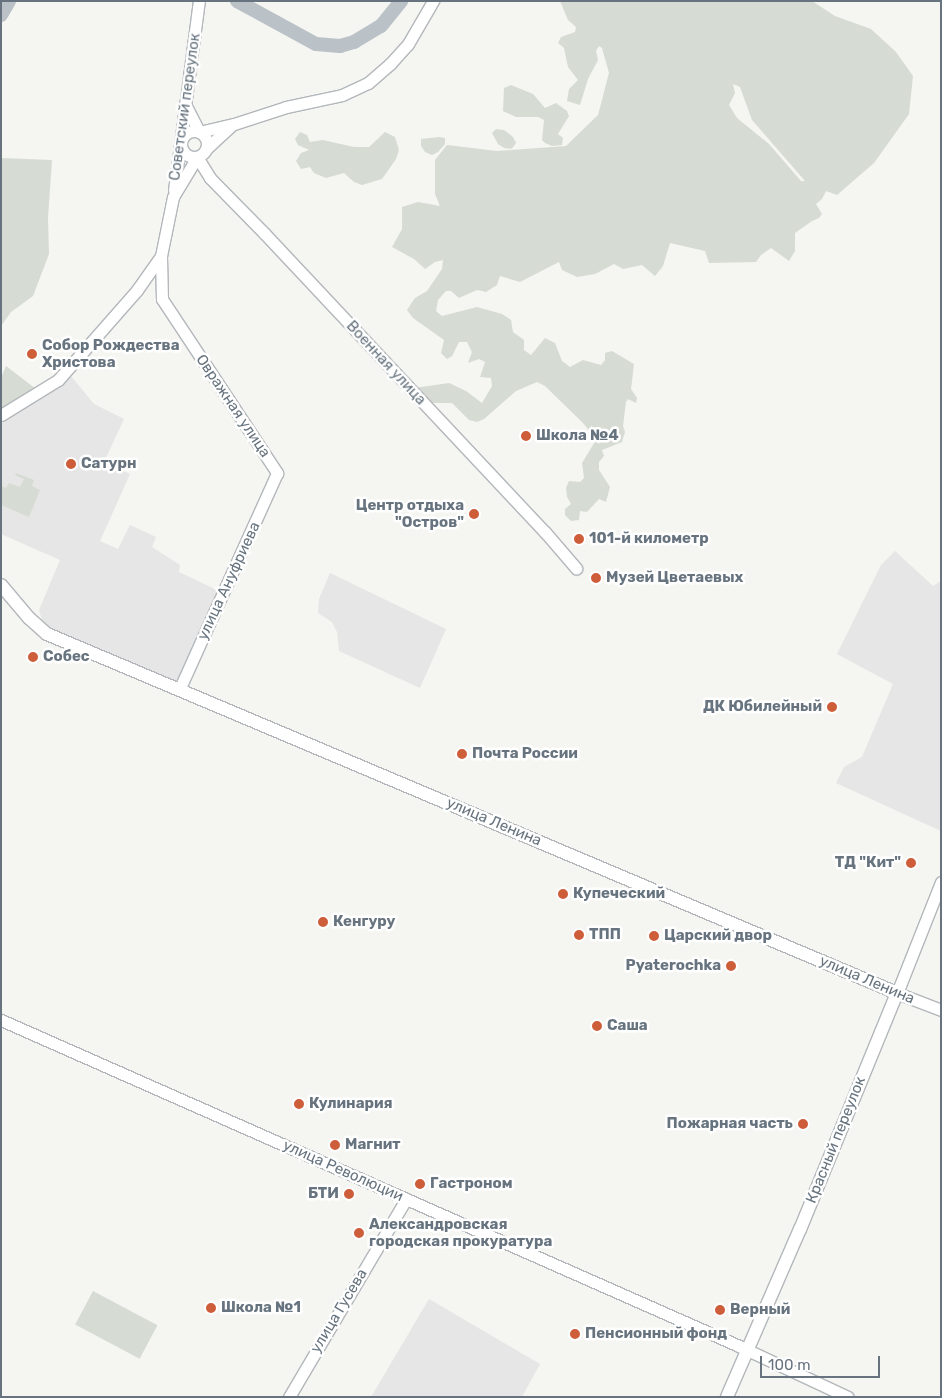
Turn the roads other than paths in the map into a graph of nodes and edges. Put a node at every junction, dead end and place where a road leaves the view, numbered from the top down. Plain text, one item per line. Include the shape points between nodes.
1 (199, 1) edge
2 (433, 1) edge
3 (186, 106) junction
4 (234, 124) junction
5 (199, 132) junction
6 (181, 141) junction
7 (202, 153) junction
8 (173, 197) junction
9 (161, 256) junction
10 (1, 415) edge
11 (277, 473) joint
12 (576, 568) dead end
13 (1, 585) edge
14 (179, 690) junction
15 (941, 882) edge
16 (897, 993) junction
17 (941, 1010) edge
18 (1, 1020) edge
19 (406, 1199) junction
20 (748, 1350) junction
21 (288, 1397) edge
22 (727, 1397) edge
23 (848, 1397) edge

1 - 3 street, Советский переулок
2 - 4 street via 408,44 368,83 342,95 286,107
3 - 5 street
3 - 6 street, Советский переулок
4 - 5 street
4 - 7 street
5 - 6 street via 188,132
5 - 7 street via 206,139
6 - 7 street via 181,148 190,157
6 - 8 street, Советский переулок
7 - 8 street
7 - 12 street, Военная улица via 210,178
8 - 9 street, Советский переулок
9 - 10 street via 137,290 58,380
9 - 11 street, Овражная улица via 162,299
11 - 14 street, улица Ануфриева
13 - 14 main road, улица Ленина via 28,618 47,634
14 - 16 main road, улица Ленина
15 - 16 street, Красный переулок
16 - 17 street, улица Ленина
16 - 20 main road, Красный переулок
18 - 19 street, улица Революции
19 - 20 street, улица Революции
19 - 21 street, улица Гусева
20 - 22 main road, Красный переулок
20 - 23 street, улица Революции

